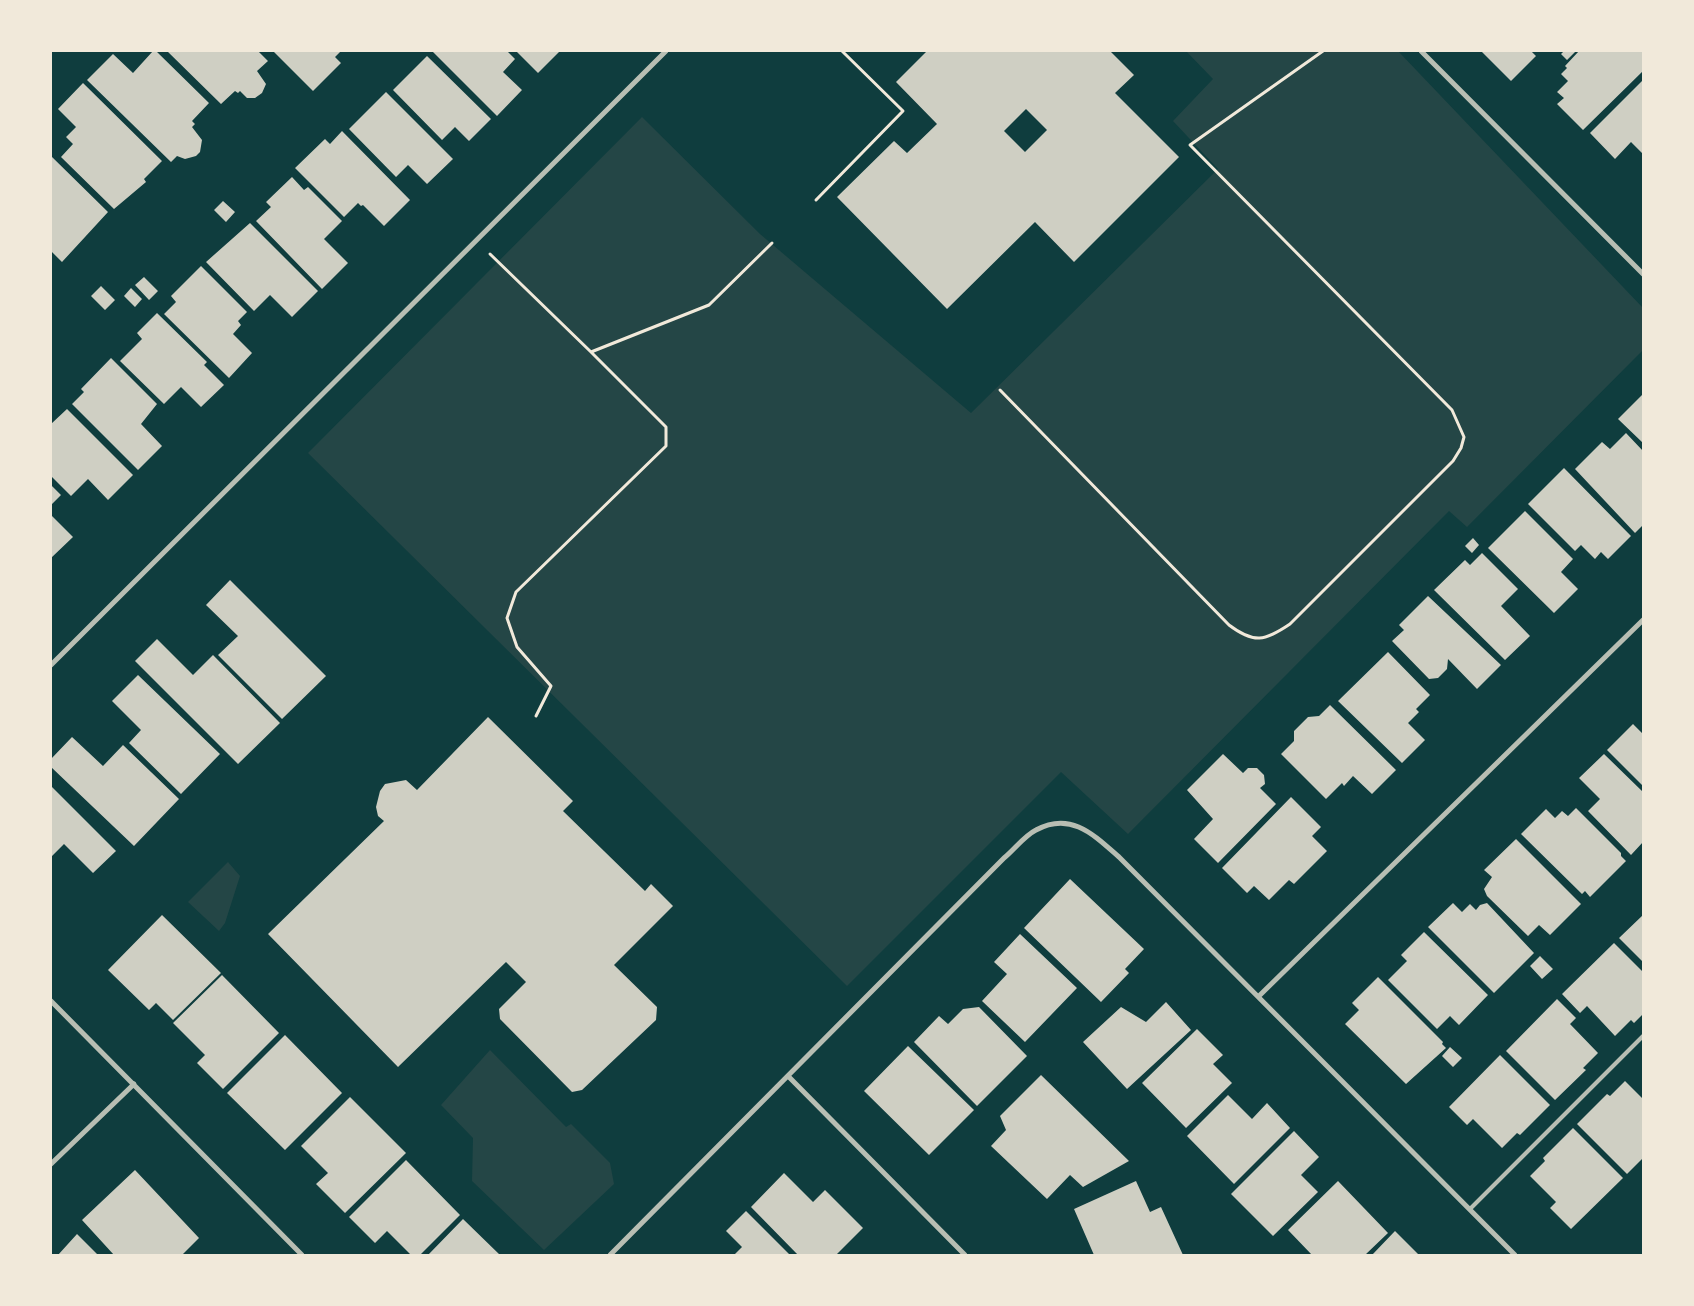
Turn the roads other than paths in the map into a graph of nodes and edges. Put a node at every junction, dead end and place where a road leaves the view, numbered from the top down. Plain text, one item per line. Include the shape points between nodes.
1 (666, 51) edge
2 (1421, 51) edge
3 (1643, 274) edge
4 (1643, 620) edge
5 (51, 666) edge
6 (1259, 996) junction
7 (51, 1001) edge
8 (1643, 1036) edge
9 (788, 1076) junction
10 (134, 1084) junction
11 (51, 1164) edge
12 (1470, 1209) junction
13 (302, 1255) edge
14 (610, 1255) edge
15 (965, 1255) edge
16 (1515, 1255) edge

1 - 5 street
2 - 3 street
4 - 6 street
6 - 9 street via 1092,832 1062,822 1035,830 1004,858
6 - 12 street
7 - 10 street
8 - 12 lane
9 - 14 street
9 - 15 street
10 - 11 street
10 - 13 street
12 - 16 street

